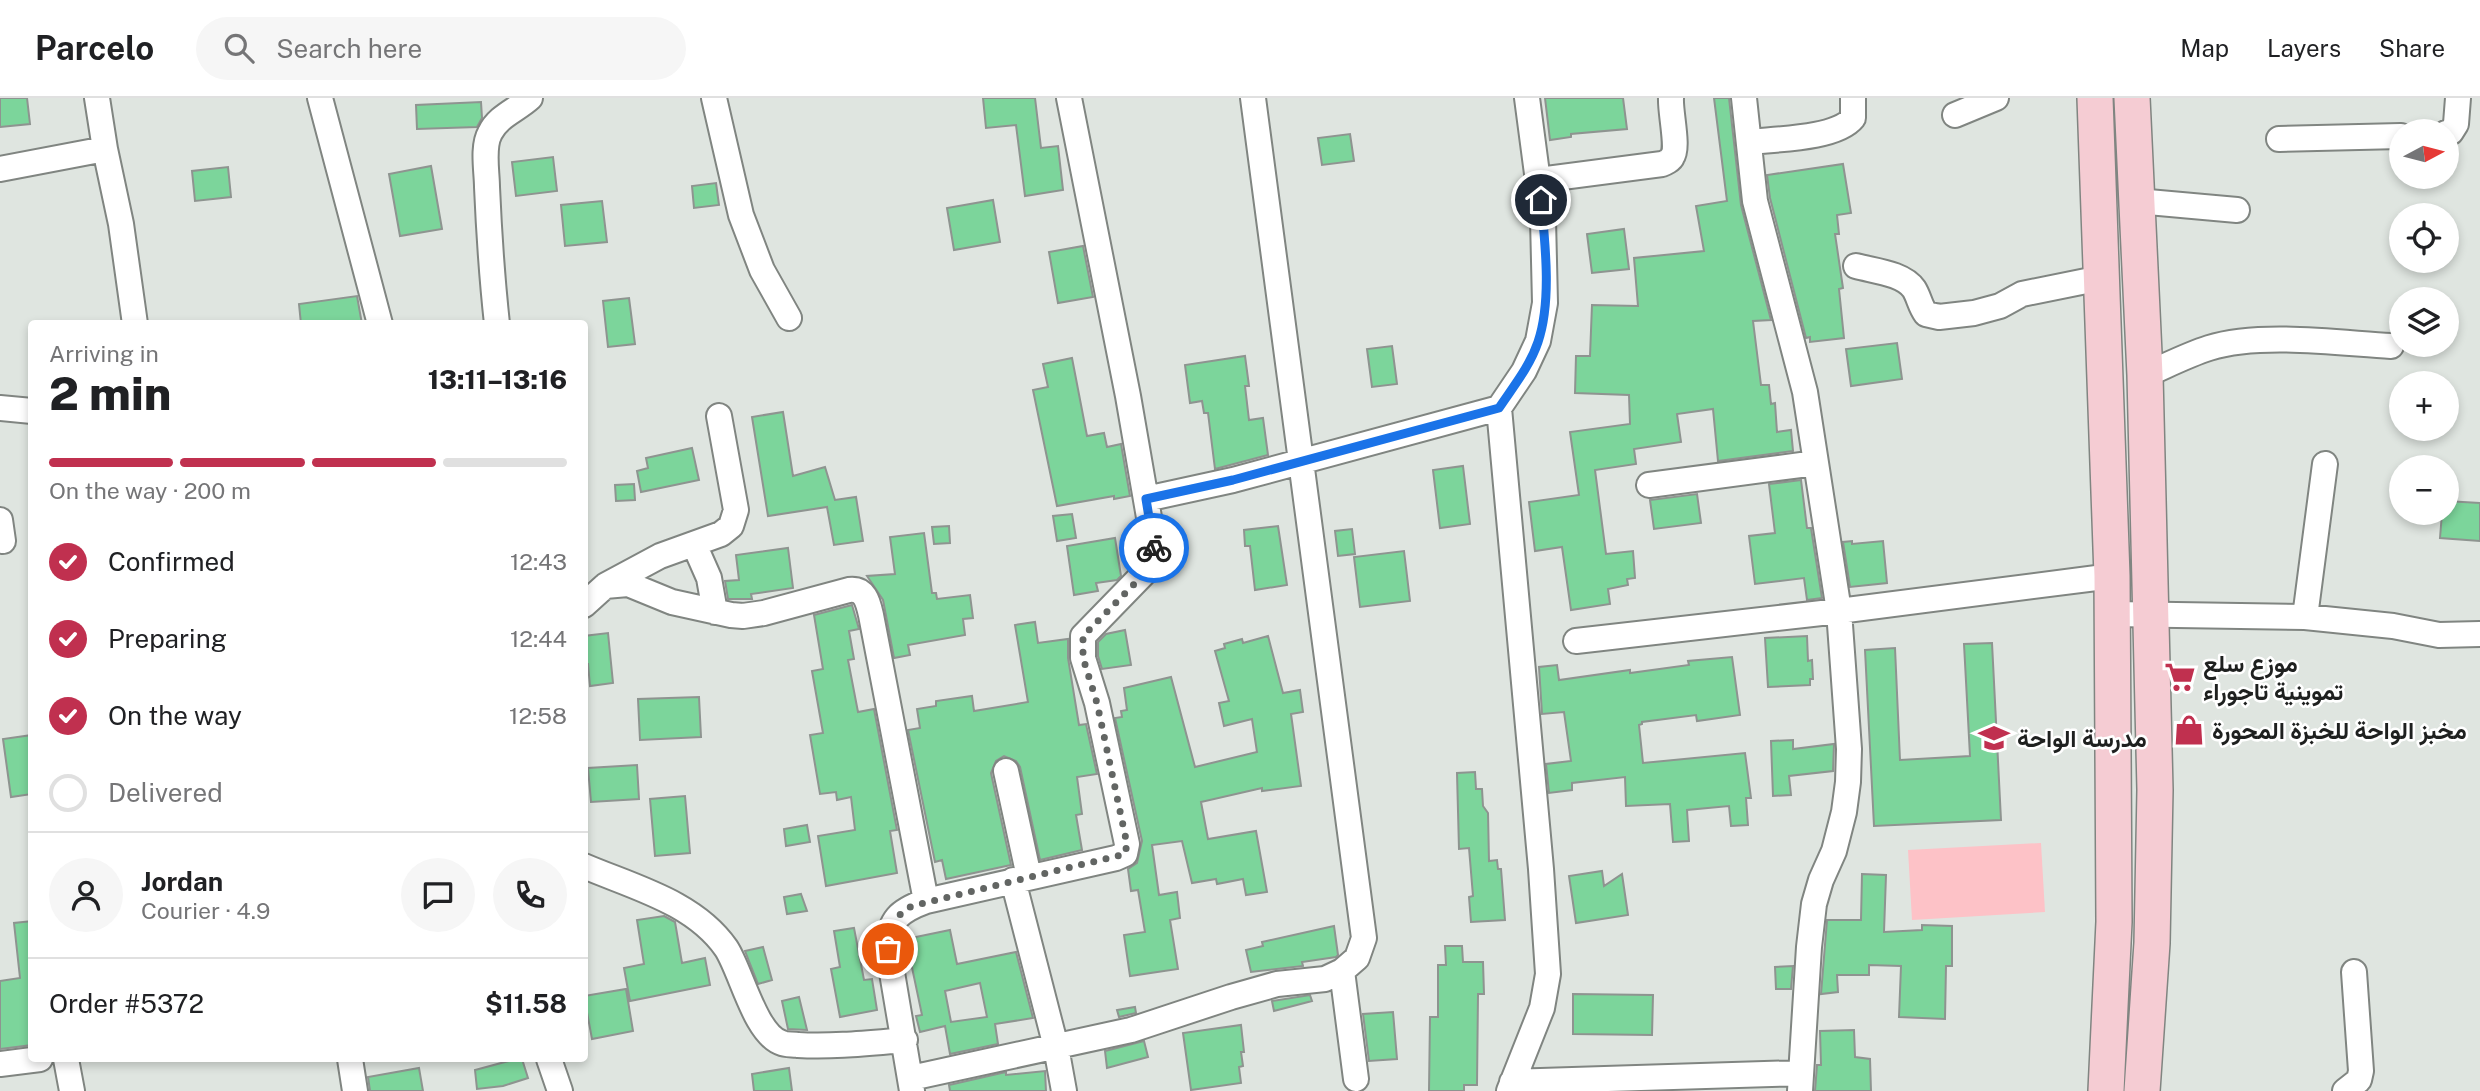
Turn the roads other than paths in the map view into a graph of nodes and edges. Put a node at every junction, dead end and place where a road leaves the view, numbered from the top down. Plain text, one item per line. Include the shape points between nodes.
1 (97, 98) edge
2 (320, 98) edge
3 (530, 98) edge
4 (715, 98) edge
5 (1069, 98) edge
6 (1254, 98) edge
7 (1527, 98) edge
8 (1671, 98) edge
9 (1744, 98) edge
10 (1853, 98) edge
11 (1996, 98) edge
12 (2095, 98) edge
13 (2132, 98) edge
14 (2458, 98) edge
15 (1955, 115) dead end
16 (2456, 119) edge
17 (2389, 136) edge
18 (2279, 139) dead end
19 (1749, 142) junction
20 (105, 149) junction
21 (0, 169) edge
22 (1539, 180) junction
23 (2137, 201) junction
24 (2237, 210) dead end
25 (1856, 266) dead end
26 (2101, 278) junction
27 (789, 318) dead end
28 (134, 320) edge
29 (379, 320) edge
30 (497, 320) edge
31 (2389, 346) edge
32 (2144, 375) junction
33 (0, 408) edge
34 (1499, 408) junction
35 (28, 411) edge
36 (719, 416) dead end
37 (1303, 461) junction
38 (1816, 463) junction
39 (2325, 464) dead end
40 (1649, 485) dead end
41 (1146, 499) junction
42 (694, 544) junction
43 (2112, 576) junction
44 (605, 586) junction
45 (588, 601) edge
46 (1839, 611) junction
47 (716, 612) junction
48 (2113, 614) junction
49 (2152, 616) junction
50 (2305, 618) junction
51 (2480, 634) edge
52 (1576, 641) dead end
53 (1006, 771) dead end
54 (588, 868) edge
55 (1021, 878) junction
56 (926, 901) junction
57 (1342, 971) junction
58 (2354, 972) dead end
59 (905, 1040) junction
60 (1056, 1047) junction
61 (28, 1060) edge
62 (67, 1062) edge
63 (350, 1062) edge
64 (550, 1062) edge
65 (0, 1064) edge
66 (1356, 1079) dead end
67 (1800, 1082) edge
68 (911, 1085) edge
69 (1511, 1087) edge
70 (72, 1091) edge
71 (355, 1091) edge
72 (560, 1091) edge
73 (1064, 1091) edge
74 (2106, 1091) edge
75 (2141, 1091) edge
76 (2345, 1091) edge

1 - 20 street
2 - 29 street
3 - 30 street via 504,116 489,134 490,264
4 - 27 street via 741,215 762,270
5 - 41 street
6 - 37 street
7 - 22 street
8 - 22 street via 1671,159 1662,164
9 - 19 street
10 - 19 street via 1853,118 1847,126
11 - 15 street
12 - 26 main road
13 - 23 main road
14 - 16 street
17 - 18 street
19 - 38 street via 1755,201 1805,392
20 - 21 street
20 - 28 street
22 - 34 street via 1545,303 1538,341
23 - 24 street
23 - 32 main road
25 - 26 street via 1906,280 1926,314 1939,317 1974,313 2022,294
26 - 43 main road
31 - 32 street via 2310,341 2235,344 2211,348
32 - 49 main road
33 - 35 street
34 - 37 street
34 - 69 street via 1548,974 1542,1008
36 - 42 street via 736,510 731,526
37 - 41 street
37 - 57 street via 1364,938 1357,958
38 - 40 street
38 - 46 street
39 - 50 street
41 - 55 street via 1155,552 1152,566 1083,636 1083,658 1097,703 1127,844 1125,854
42 - 44 street via 660,556
42 - 47 street
43 - 46 street
43 - 48 main road
44 - 45 street
44 - 47 street via 628,584 673,602
46 - 52 street
46 - 67 street via 1848,782 1834,851 1814,904
47 - 56 street via 764,613 856,589 866,598
48 - 49 street
48 - 74 main road via 2114,922
49 - 50 street
49 - 75 main road via 2152,943
50 - 51 street via 2439,635
53 - 55 street
54 - 59 street via 665,898 706,927 727,949 749,1000 769,1035 781,1044
55 - 56 street
55 - 60 street
56 - 59 street via 899,914 889,930 888,949
57 - 60 street via 1325,979 1277,984 1231,996 1131,1030
57 - 66 street
58 - 76 street via 2361,1071
59 - 68 street
60 - 68 street
60 - 73 street
61 - 65 street
62 - 70 street
63 - 71 street
64 - 72 street
67 - 69 street

